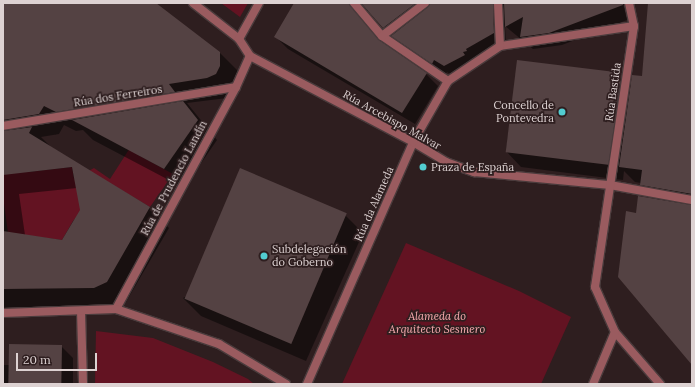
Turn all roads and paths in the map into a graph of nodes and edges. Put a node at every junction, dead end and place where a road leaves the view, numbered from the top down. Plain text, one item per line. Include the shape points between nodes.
1 (193, 3) edge
2 (259, 3) edge
3 (354, 3) edge
4 (425, 3) edge
5 (498, 3) edge
6 (629, 3) edge
7 (634, 26) junction
8 (382, 36) junction
9 (239, 39) junction
10 (500, 46) junction
11 (250, 56) junction
12 (448, 81) junction
13 (236, 87) junction
14 (3, 126) edge
15 (413, 142) junction
16 (610, 185) junction
17 (692, 200) edge
18 (116, 310) junction
19 (81, 312) junction
20 (3, 313) edge
21 (615, 332) junction
22 (83, 384) edge
23 (286, 384) edge
24 (307, 384) edge
25 (594, 384) edge
26 (660, 384) edge

1 - 9 street, Rúa Arcebispo Malvar
2 - 9 street
3 - 8 street
4 - 8 street
5 - 10 street
6 - 7 street, Rúa Bastida
7 - 10 street
7 - 16 street, Rúa Bastida
8 - 12 street
9 - 11 street, Rúa Arcebispo Malvar
10 - 12 street
11 - 13 street, Rúa de Prudencio Landín
11 - 15 street, Rúa Arcebispo Malvar
12 - 15 street, Rúa da Alameda
13 - 14 street, Rúa dos Ferreiros
13 - 18 street, Rúa de Prudencio Landín
15 - 16 street, Rúa Arcebispo Malvar via 446,162 474,172
15 - 24 street, Rúa da Alameda
16 - 17 street, Rúa Arcebispo Malvar
16 - 21 street, Rúa Bastida via 595,287
18 - 19 street
18 - 23 street via 219,344
19 - 20 street
19 - 22 street
21 - 25 street
21 - 26 street, Rúa Bastida

